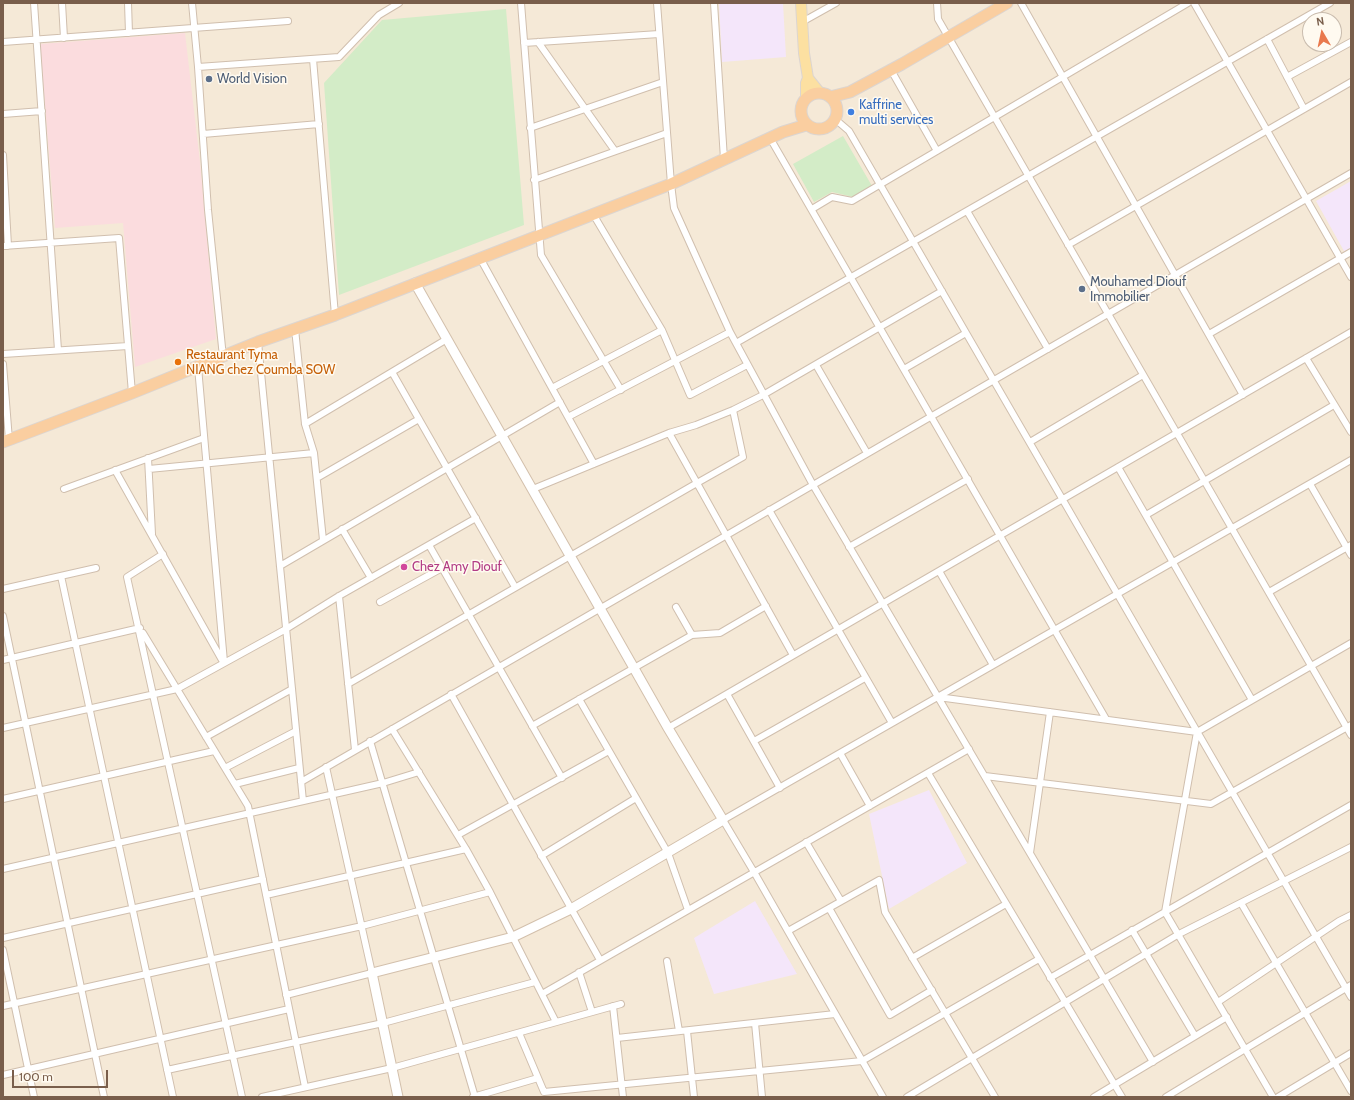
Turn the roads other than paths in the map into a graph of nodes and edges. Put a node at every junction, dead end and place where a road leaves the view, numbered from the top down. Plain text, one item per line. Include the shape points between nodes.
1 (34, 3) edge
2 (62, 3) edge
3 (128, 3) edge
4 (192, 3) edge
5 (398, 3) edge
6 (521, 3) edge
7 (657, 3) edge
8 (714, 3) edge
9 (801, 3) edge
10 (836, 3) edge
11 (937, 3) edge
12 (1007, 3) edge
13 (1022, 3) edge
14 (1188, 3) edge
15 (1194, 3) edge
16 (1330, 3) edge
17 (288, 21) dead end
18 (802, 22) junction
19 (195, 28) junction
20 (129, 33) junction
21 (659, 34) junction
22 (948, 37) junction
23 (64, 38) junction
24 (1267, 39) junction
25 (37, 40) junction
26 (3, 42) edge
27 (538, 42) junction
28 (1351, 42) edge
29 (524, 43) junction
30 (313, 59) junction
31 (1228, 62) junction
32 (198, 67) junction
33 (891, 70) junction
34 (1063, 76) junction
35 (808, 78) junction
36 (1287, 78) junction
37 (663, 82) junction
38 (1351, 82) edge
39 (820, 93) junction
40 (806, 98) junction
41 (833, 102) junction
42 (585, 109) junction
43 (1304, 109) junction
44 (800, 110) junction
45 (42, 111) junction
46 (3, 114) edge
47 (994, 117) junction
48 (835, 119) junction
49 (319, 124) junction
50 (806, 125) junction
51 (530, 128) junction
52 (1267, 130) junction
53 (783, 132) junction
54 (667, 133) junction
55 (203, 134) junction
56 (1097, 136) junction
57 (770, 138) junction
58 (615, 151) junction
59 (937, 151) junction
60 (3, 155) edge
61 (724, 160) junction
62 (1351, 173) edge
63 (1028, 176) junction
64 (534, 180) junction
65 (671, 184) junction
66 (880, 184) junction
67 (1306, 199) junction
68 (1136, 205) junction
69 (812, 209) junction
70 (967, 211) junction
71 (593, 214) junction
72 (539, 235) junction
73 (913, 242) junction
74 (51, 243) junction
75 (1068, 244) junction
76 (6, 246) edge
77 (1351, 252) edge
78 (480, 258) junction
79 (1340, 258) junction
80 (1175, 275) junction
81 (851, 277) junction
82 (1351, 277) edge
83 (415, 283) junction
84 (942, 291) junction
85 (335, 314) junction
86 (1108, 314) junction
87 (880, 327) junction
88 (295, 329) junction
89 (662, 330) junction
90 (730, 332) junction
91 (1351, 332) edge
92 (966, 333) junction
93 (1208, 334) junction
94 (447, 339) junction
95 (258, 342) junction
96 (736, 344) junction
97 (128, 346) junction
98 (1048, 349) junction
99 (58, 350) junction
100 (3, 354) edge
101 (223, 357) junction
102 (1306, 358) junction
103 (604, 361) junction
104 (675, 361) junction
105 (3, 364) edge
106 (816, 364) junction
107 (747, 365) junction
108 (198, 367) junction
109 (904, 369) junction
110 (392, 372) junction
111 (1143, 375) junction
112 (994, 380) junction
113 (552, 388) junction
114 (621, 390) junction
115 (132, 393) junction
116 (763, 394) junction
117 (1243, 395) junction
118 (560, 402) junction
119 (1334, 404) junction
120 (733, 410) junction
121 (931, 416) junction
122 (568, 417) junction
123 (419, 419) junction
124 (305, 424) junction
125 (1351, 432) edge
126 (668, 433) junction
127 (1177, 433) junction
128 (502, 436) junction
129 (204, 438) junction
130 (6, 441) edge
131 (1030, 442) junction
132 (314, 453) junction
133 (867, 453) junction
134 (148, 458) junction
135 (269, 458) junction
136 (1351, 460) edge
137 (206, 464) junction
138 (594, 464) junction
139 (1118, 467) junction
140 (447, 468) junction
141 (149, 469) junction
142 (115, 470) junction
143 (317, 478) junction
144 (968, 479) junction
145 (1204, 481) junction
146 (697, 483) junction
147 (1310, 484) junction
148 (813, 485) junction
149 (64, 489) dead end
150 (533, 489) junction
151 (1063, 499) junction
152 (769, 510) junction
153 (1146, 516) junction
154 (476, 518) junction
155 (1232, 528) junction
156 (342, 529) junction
157 (726, 535) junction
158 (152, 536) junction
159 (1000, 536) junction
160 (323, 540) junction
161 (429, 545) junction
162 (1349, 546) edge
163 (849, 547) junction
164 (163, 554) junction
165 (1351, 555) edge
166 (570, 556) junction
167 (1173, 562) junction
168 (280, 566) junction
169 (96, 568) dead end
170 (442, 568) junction
171 (939, 571) junction
172 (61, 576) junction
173 (371, 578) junction
174 (515, 587) junction
175 (3, 590) edge
176 (1269, 592) junction
177 (1118, 594) junction
178 (339, 596) junction
179 (380, 602) dead end
180 (883, 604) junction
181 (766, 606) junction
182 (676, 607) dead end
183 (600, 608) junction
184 (468, 614) junction
185 (3, 616) edge
186 (140, 628) junction
187 (286, 629) junction
188 (838, 630) junction
189 (1055, 630) junction
190 (692, 635) junction
191 (75, 643) junction
192 (1351, 643) edge
193 (794, 656) junction
194 (12, 658) junction
195 (3, 660) edge
196 (224, 662) junction
197 (993, 665) junction
198 (1311, 666) junction
199 (498, 667) junction
200 (634, 668) junction
201 (866, 678) junction
202 (348, 684) junction
203 (177, 689) junction
204 (292, 689) junction
205 (154, 694) junction
206 (451, 694) junction
207 (727, 694) junction
208 (938, 697) junction
209 (579, 699) junction
210 (1252, 700) junction
211 (90, 709) junction
212 (1050, 712) junction
213 (1106, 719) junction
214 (26, 723) junction
215 (892, 724) junction
216 (532, 726) junction
217 (1349, 726) edge
218 (3, 728) edge
219 (668, 728) junction
220 (392, 729) junction
221 (296, 730) junction
222 (1197, 732) junction
223 (1351, 735) edge
224 (206, 737) junction
225 (370, 741) junction
226 (754, 741) junction
227 (969, 749) junction
228 (355, 750) junction
229 (214, 751) junction
230 (609, 751) junction
231 (840, 754) junction
232 (169, 761) junction
233 (326, 767) junction
234 (225, 768) junction
235 (299, 768) junction
236 (419, 772) junction
237 (928, 773) junction
238 (104, 776) junction
239 (985, 776) junction
240 (562, 778) junction
241 (301, 782) junction
242 (382, 783) junction
243 (1040, 783) junction
244 (235, 784) junction
245 (780, 788) junction
246 (40, 790) junction
247 (1232, 792) junction
248 (332, 795) junction
249 (636, 798) junction
250 (3, 799) edge
251 (302, 801) junction
252 (1185, 801) junction
253 (513, 805) junction
254 (1351, 805) edge
255 (870, 806) junction
256 (250, 813) junction
257 (724, 820) junction
258 (183, 828) junction
259 (458, 836) junction
260 (806, 842) junction
261 (118, 843) junction
262 (1351, 847) edge
263 (466, 849) junction
264 (668, 853) junction
265 (1030, 853) junction
266 (1267, 853) junction
267 (541, 856) junction
268 (54, 857) junction
269 (406, 863) junction
270 (3, 869) edge
271 (754, 872) junction
272 (350, 876) junction
273 (263, 879) junction
274 (1284, 881) junction
275 (490, 892) junction
276 (198, 894) junction
277 (266, 895) junction
278 (841, 901) junction
279 (1240, 903) junction
280 (1006, 904) junction
281 (829, 908) junction
282 (132, 909) junction
283 (571, 909) junction
284 (688, 910) junction
285 (420, 911) junction
286 (1165, 912) junction
287 (1351, 915) edge
288 (68, 923) junction
289 (362, 926) junction
290 (1132, 930) junction
291 (788, 931) junction
292 (1179, 934) junction
293 (1316, 936) junction
294 (512, 937) junction
295 (3, 938) edge
296 (276, 945) junction
297 (3, 950) edge
298 (1146, 954) junction
299 (1090, 955) junction
300 (434, 958) junction
301 (912, 958) junction
302 (212, 959) junction
303 (1039, 959) junction
304 (600, 960) junction
305 (667, 961) dead end
306 (1276, 963) junction
307 (579, 972) junction
308 (146, 974) junction
309 (372, 974) junction
310 (1050, 978) junction
311 (1104, 979) junction
312 (536, 982) junction
313 (1348, 987) edge
314 (81, 988) junction
315 (932, 990) junction
316 (542, 994) junction
317 (286, 995) junction
318 (1351, 997) edge
319 (1065, 1002) junction
320 (1218, 1002) junction
321 (14, 1003) junction
322 (621, 1004) dead end
323 (448, 1005) junction
324 (3, 1006) edge
325 (613, 1006) junction
326 (289, 1009) junction
327 (592, 1012) junction
328 (945, 1013) junction
329 (1305, 1013) junction
330 (835, 1014) junction
331 (1227, 1018) junction
332 (556, 1022) junction
333 (383, 1023) junction
334 (755, 1023) junction
335 (226, 1024) junction
336 (687, 1030) junction
337 (679, 1031) junction
338 (519, 1033) junction
339 (1195, 1036) junction
340 (617, 1038) junction
341 (160, 1039) junction
342 (296, 1042) junction
343 (461, 1049) junction
344 (1245, 1049) junction
345 (1351, 1053) edge
346 (95, 1054) junction
347 (233, 1056) junction
348 (972, 1058) junction
349 (862, 1061) junction
350 (1154, 1062) junction
351 (1335, 1063) junction
352 (392, 1068) junction
353 (28, 1069) junction
354 (167, 1070) junction
355 (760, 1071) junction
356 (3, 1075) edge
357 (538, 1078) junction
358 (692, 1078) junction
359 (622, 1084) junction
360 (1114, 1085) junction
361 (305, 1087) junction
362 (1351, 1090) edge
363 (34, 1097) edge
364 (104, 1097) edge
365 (173, 1097) edge
366 (242, 1097) edge
367 (262, 1097) edge
368 (398, 1097) edge
369 (474, 1097) edge
370 (623, 1097) edge
371 (694, 1097) edge
372 (762, 1097) edge
373 (882, 1097) edge
374 (907, 1097) edge
375 (996, 1097) edge
376 (1094, 1097) edge
377 (1122, 1097) edge
378 (1166, 1097) edge
379 (1273, 1097) edge
380 (1278, 1097) edge

1 - 25 street
2 - 23 street
3 - 20 street
4 - 19 street
5 - 30 street via 379,15 339,57
6 - 29 street
7 - 21 street
8 - 61 street
9 - 18 main road
10 - 18 street
11 - 22 street via 938,19
12 - 22 highway
13 - 34 street
14 - 34 street
15 - 31 street
16 - 24 street
17 - 19 street
18 - 35 main road
19 - 20 street
19 - 32 street
20 - 23 street
21 - 27 street
21 - 37 street
22 - 33 highway
22 - 47 street
23 - 25 street
24 - 31 street
24 - 36 street
25 - 26 street
25 - 45 street
27 - 29 street
27 - 42 street
28 - 36 street
29 - 51 street
30 - 32 street
30 - 49 street
31 - 52 street
31 - 56 street
32 - 55 street
33 - 41 highway
33 - 59 street
34 - 47 street
34 - 56 street
35 - 39 main road
35 - 40 main road
36 - 43 street
37 - 42 street
37 - 54 street
38 - 43 street
39 - 40 highway
39 - 41 highway
40 - 44 highway
41 - 48 highway
42 - 51 street
42 - 58 street
43 - 52 street
44 - 50 highway
44 - 53 highway
45 - 46 street
45 - 74 street
47 - 59 street
47 - 63 street
48 - 50 highway via 822,129
48 - 66 street via 849,131
49 - 55 street
49 - 85 street
50 - 53 highway
51 - 64 street
52 - 67 street
52 - 68 street
53 - 57 highway
54 - 58 street
54 - 65 street
55 - 101 street
56 - 63 street
56 - 68 street
57 - 61 highway
57 - 69 street
58 - 64 street
59 - 66 street
60 - 76 street
61 - 65 highway
62 - 67 street
63 - 70 street
63 - 75 street
64 - 72 street
65 - 71 highway
65 - 90 street via 674,208
66 - 69 street via 852,200 832,197
66 - 73 street
67 - 79 street
67 - 80 street
68 - 75 street
68 - 80 street
69 - 81 street
70 - 73 street
70 - 98 street
71 - 72 highway
71 - 89 street
72 - 78 highway
72 - 103 street via 541,255
73 - 81 street
73 - 84 street
74 - 76 street
74 - 97 street via 119,238
74 - 99 street
75 - 86 street
77 - 79 street
78 - 83 highway
78 - 113 street
79 - 82 street
79 - 93 street
80 - 86 street
80 - 93 street
81 - 87 street
81 - 96 street
83 - 85 highway
83 - 94 main road
84 - 87 street
84 - 92 street
85 - 88 highway
86 - 98 street
86 - 111 street
87 - 106 street
87 - 109 street
88 - 95 highway
88 - 124 street
89 - 103 street
89 - 104 street
90 - 96 street
90 - 104 street
91 - 102 street
92 - 109 street
92 - 112 street
93 - 117 street
94 - 110 street
94 - 128 main road
95 - 101 highway
95 - 135 street
96 - 107 street
97 - 99 street
97 - 115 street
98 - 112 street
99 - 100 street
101 - 108 highway
102 - 117 street
102 - 119 street
103 - 113 street
103 - 114 street
104 - 107 street via 690,395
104 - 114 street
105 - 130 street
106 - 116 street
106 - 133 street
107 - 116 street
108 - 115 highway
108 - 129 street
109 - 121 street
110 - 123 street
110 - 124 street
111 - 127 street
111 - 131 street
112 - 121 street
112 - 131 street
113 - 118 street
114 - 122 street
115 - 130 highway
116 - 120 street
116 - 148 street
117 - 127 street
118 - 122 street
118 - 128 street
119 - 125 street
119 - 145 street
120 - 126 street
120 - 146 street via 743,457
121 - 133 street
121 - 144 street
122 - 138 street
123 - 140 street
123 - 143 street
124 - 132 street
126 - 138 street
126 - 146 street
127 - 139 street
127 - 145 street
128 - 140 street
128 - 150 main road
129 - 134 street
129 - 137 street
131 - 151 street
132 - 135 street
132 - 143 street
133 - 148 street
134 - 141 street
134 - 142 street
135 - 137 street
135 - 168 street
136 - 147 street
137 - 141 street
137 - 196 street
138 - 150 street
139 - 151 street
139 - 153 street
140 - 154 street
140 - 156 street
141 - 158 street
142 - 149 street
142 - 158 street
143 - 160 street
144 - 159 street
144 - 163 street
145 - 153 street
145 - 155 street
146 - 157 street
146 - 166 street
147 - 155 street
147 - 162 street
148 - 152 street
148 - 163 street
150 - 166 main road
151 - 159 street
151 - 177 street
152 - 157 street
152 - 188 street
153 - 167 street
154 - 161 street
154 - 174 street
155 - 167 street
155 - 176 street
156 - 160 street
156 - 173 street
157 - 181 street
157 - 183 street
158 - 164 street
159 - 171 street
159 - 189 street
160 - 168 street
161 - 170 street
161 - 173 street
162 - 165 street
162 - 176 street
163 - 180 street
164 - 186 street via 128,577
164 - 196 street
166 - 174 street
166 - 183 main road
167 - 177 street
167 - 210 street
168 - 187 street
169 - 172 street
170 - 179 street
170 - 184 street
171 - 180 street
171 - 197 street
172 - 175 street
172 - 191 street
173 - 178 street
174 - 184 street
176 - 198 street
177 - 189 street
177 - 222 street
178 - 187 street
178 - 202 street
180 - 188 street
180 - 208 street
181 - 190 street via 720,633
181 - 193 street
182 - 190 street
183 - 199 street
183 - 200 main road
184 - 199 street
184 - 202 street
185 - 194 street
186 - 191 street
186 - 203 street
186 - 205 street
187 - 196 street
187 - 204 street
188 - 193 street
188 - 201 street
189 - 197 street
189 - 213 street
190 - 200 street
191 - 194 street
191 - 211 street
192 - 198 street
193 - 207 street
194 - 195 street
194 - 214 street
196 - 203 street
197 - 208 street
198 - 210 street
198 - 217 street
199 - 206 street
199 - 216 street
200 - 209 street
200 - 219 main road
201 - 215 street
201 - 226 street
202 - 228 street
203 - 205 street
203 - 224 street
204 - 221 street
204 - 224 street
205 - 211 street
205 - 232 street
206 - 220 street
206 - 253 street
207 - 219 street
207 - 226 street
208 - 212 street
208 - 215 street
208 - 227 street
209 - 216 street
209 - 230 street
210 - 222 street
211 - 214 street
211 - 238 street
212 - 213 street
212 - 243 street
213 - 222 street
214 - 218 street
214 - 246 street
215 - 231 street
216 - 240 street
217 - 223 street
217 - 247 street
219 - 257 main road
220 - 225 street
220 - 236 street
221 - 234 street
221 - 235 street
222 - 247 street
222 - 252 street
224 - 229 street
225 - 228 street
225 - 242 street
226 - 245 street
227 - 237 street
227 - 239 street
228 - 233 street
229 - 232 street
229 - 234 street
230 - 240 street
230 - 249 street
231 - 245 street
231 - 255 street
232 - 238 street
232 - 258 street
233 - 241 street
233 - 248 street
234 - 244 street
235 - 241 street
235 - 244 street
236 - 242 street
236 - 259 street
237 - 255 street
237 - 280 street
238 - 246 street
238 - 261 street
239 - 243 street
239 - 265 street
240 - 253 street
241 - 251 street
242 - 248 street
242 - 269 street
243 - 252 street
243 - 265 street
244 - 256 street
245 - 257 street
246 - 250 street
246 - 268 street
247 - 252 street via 1211,804
247 - 266 street
248 - 251 street
248 - 272 street
249 - 264 street
249 - 267 street
251 - 256 street
252 - 286 street
253 - 259 street
253 - 267 street
254 - 266 street
255 - 260 street
256 - 258 street
256 - 273 street
257 - 264 main road
257 - 271 street
258 - 261 street
258 - 276 street
259 - 263 street
260 - 271 street
260 - 278 street
261 - 268 street
261 - 282 street
262 - 274 street
263 - 269 street
263 - 275 street
264 - 283 main road
264 - 284 street
265 - 299 street
266 - 274 street
266 - 286 street
267 - 283 street
268 - 270 street
268 - 288 street
269 - 272 street
269 - 285 street
271 - 284 street
271 - 291 street
272 - 277 street
272 - 289 street
273 - 276 street
273 - 277 street
274 - 279 street
274 - 293 street
275 - 285 street
275 - 294 street
276 - 282 street
276 - 302 street
277 - 296 street
278 - 281 street
278 - 301 street via 879,880 885,912
279 - 292 street
279 - 306 street
280 - 301 street
280 - 303 street
281 - 291 street
281 - 315 street via 890,1015
282 - 288 street
282 - 308 street
283 - 294 main road
283 - 304 street
284 - 304 street
285 - 289 street
285 - 300 street
286 - 290 street
286 - 292 street
287 - 293 street
288 - 295 street
288 - 314 street
289 - 296 street
289 - 309 street
290 - 298 street
290 - 299 street
291 - 330 street
292 - 298 street
292 - 320 street
293 - 306 street
293 - 313 street
294 - 300 main road
294 - 312 street
296 - 302 street
296 - 317 street
297 - 321 street
298 - 311 street
298 - 339 street
299 - 310 street
299 - 311 street
300 - 309 main road
300 - 323 street
301 - 315 street
302 - 308 street
302 - 335 street
303 - 310 street
303 - 328 street
304 - 307 street
305 - 337 street
306 - 320 street
306 - 329 street
307 - 316 street
307 - 327 street
308 - 314 street
308 - 341 street
309 - 317 street
309 - 333 main road
310 - 319 street
311 - 319 street
311 - 350 street
312 - 316 street
312 - 323 street
313 - 318 street
313 - 329 street
314 - 321 street
314 - 346 street
315 - 328 street
316 - 332 street
317 - 326 street
319 - 348 street
319 - 360 street
320 - 331 street
321 - 324 street
321 - 353 street
322 - 325 street
323 - 333 street
323 - 343 street
325 - 327 street
325 - 340 street
326 - 335 street
326 - 342 street
327 - 332 street
328 - 348 street
328 - 349 street
329 - 344 street
329 - 351 street
330 - 334 street
330 - 349 street
331 - 339 street
331 - 344 street
332 - 338 street
333 - 342 street
333 - 352 main road
334 - 336 street
334 - 355 street
335 - 341 street
335 - 347 street
336 - 337 street
336 - 358 street
337 - 340 street
338 - 343 street
338 - 357 street
339 - 350 street
340 - 359 street
341 - 346 street
341 - 354 street
342 - 347 street
342 - 361 street
343 - 352 street
343 - 369 street
344 - 378 street
344 - 379 street
345 - 351 street
346 - 353 street
346 - 364 street
347 - 354 street
347 - 366 street
348 - 374 street
348 - 375 street
349 - 355 street
349 - 373 street
350 - 360 street
351 - 362 street
351 - 380 street
352 - 361 street
352 - 368 main road
353 - 356 street
353 - 363 street
354 - 365 street
355 - 358 street
355 - 372 street
357 - 359 street via 544,1092
357 - 369 street
358 - 359 street
358 - 371 street
359 - 370 street
360 - 376 street
360 - 377 street
361 - 367 street

